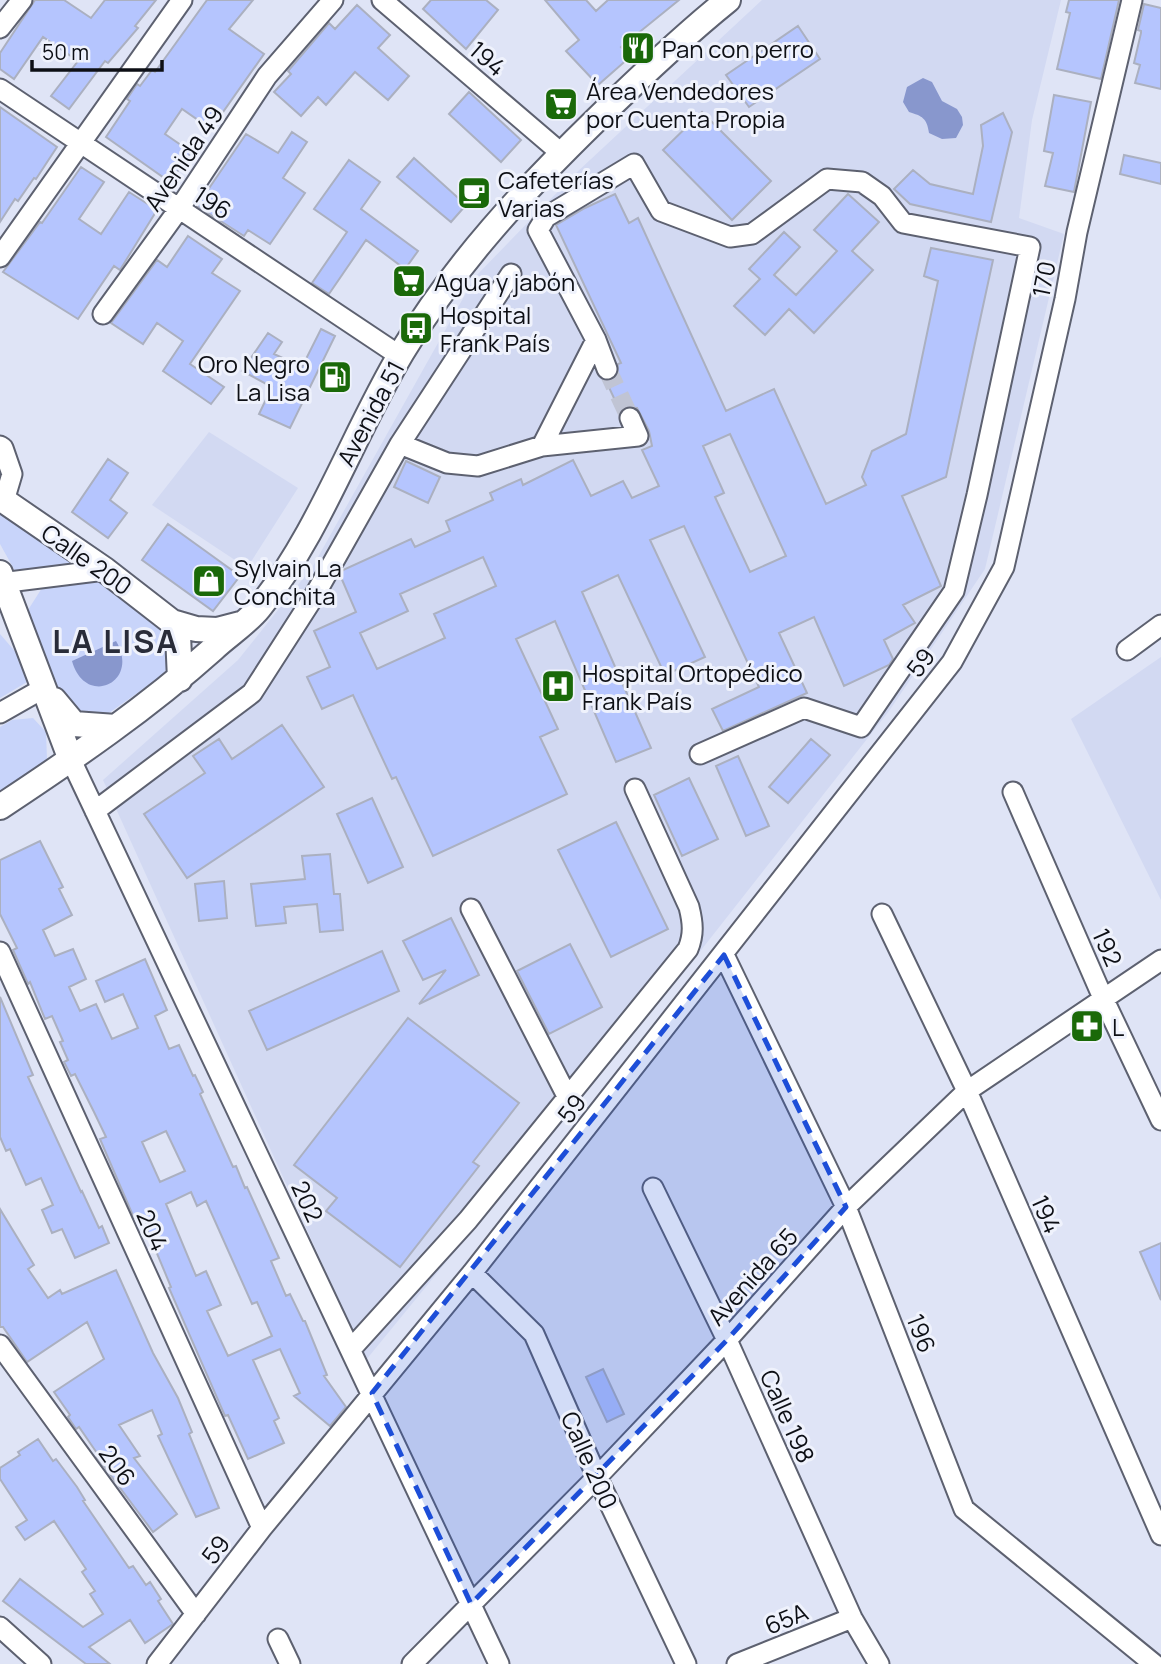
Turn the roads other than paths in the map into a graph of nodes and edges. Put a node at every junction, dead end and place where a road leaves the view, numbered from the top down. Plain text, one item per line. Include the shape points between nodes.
1 (22, 0) edge
2 (182, 0) edge
3 (333, 0) edge
4 (729, 0) edge
5 (1132, 0) edge
6 (392, 3) edge
7 (0, 28) edge
8 (0, 89) edge
9 (82, 142) junction
10 (562, 153) junction
11 (179, 209) junction
12 (0, 257) edge
13 (511, 274) dead end
14 (103, 314) dead end
15 (596, 340) junction
16 (400, 356) junction
17 (607, 369) tunnel mouth
18 (630, 418) dead end
19 (400, 444) junction
20 (0, 446) edge
21 (542, 446) junction
22 (2, 500) edge
23 (1004, 567) joint
24 (105, 570) junction
25 (2, 579) edge
26 (0, 612) edge
27 (172, 622) junction
28 (241, 624) junction
29 (1161, 625) edge
30 (25, 640) junction
31 (1128, 650) dead end
32 (180, 679) junction
33 (44, 688) junction
34 (0, 713) edge
35 (116, 727) junction
36 (700, 754) dead end
37 (71, 760) junction
38 (635, 789) dead end
39 (1013, 792) dead end
40 (0, 807) edge
41 (95, 811) junction
42 (471, 909) dead end
43 (882, 914) dead end
44 (0, 952) edge
45 (724, 955) junction
46 (1161, 960) edge
47 (1103, 998) junction
48 (967, 1091) junction
49 (568, 1098) junction
50 (1161, 1120) edge
51 (653, 1188) dead end
52 (846, 1207) junction
53 (472, 1273) junction
54 (727, 1340) junction
55 (0, 1345) edge
56 (351, 1349) junction
57 (372, 1393) junction
58 (597, 1477) junction
59 (262, 1528) junction
60 (1161, 1535) edge
61 (471, 1604) junction
62 (196, 1614) junction
63 (852, 1618) junction
64 (0, 1628) edge
65 (278, 1639) dead end
66 (41, 1664) edge
67 (157, 1664) edge
68 (290, 1664) edge
69 (412, 1664) edge
70 (499, 1664) edge
71 (686, 1664) edge
72 (737, 1664) edge
73 (879, 1664) edge
74 (1154, 1664) edge

1 - 7 street
2 - 9 street
3 - 11 street, Avenida 49 via 268,76
4 - 10 main road, Avenida 51 via 655,62
5 - 23 street, 170
6 - 10 street, 194
8 - 9 street, 196
9 - 11 street, 196
9 - 12 street
10 - 16 main road, Avenida 51 via 461,264
11 - 14 street, Avenida 49
11 - 16 street, 196
13 - 19 street
15 - 17 street
15 - 21 street
15 - 36 street via 538,230 546,217 634,164 662,211 730,237 752,234 827,179 862,182 882,196 903,223 1030,247 954,591 861,727 804,708
16 - 28 main road, Avenida 51 via 285,572 257,611
18 - 21 street via 638,436
19 - 21 street via 447,463 478,466
19 - 41 street via 253,693
20 - 22 street via 12,474
22 - 24 main road, Calle 200
23 - 45 street, 59 via 952,662
24 - 25 street
24 - 27 main road, Calle 200
25 - 30 main road
26 - 30 main road
27 - 28 main road, Calle 200 via 216,630
27 - 32 main road via 178,635
28 - 32 main road, Avenida 51
29 - 31 street
30 - 33 main road
32 - 35 main road, Avenida 51
33 - 34 street
33 - 35 main road via 74,724
33 - 37 main road
35 - 37 main road, Avenida 51
37 - 40 main road, Avenida 51
37 - 41 street, 202
38 - 49 street via 689,908 692,939
39 - 47 street, 192
41 - 56 street, 202
42 - 49 street
43 - 48 street, 194
44 - 59 street, 204
45 - 52 street, 196
45 - 53 street, 59
46 - 47 street, Avenida 65
47 - 48 street, Avenida 65
47 - 50 street, 192
48 - 52 street, Avenida 65
48 - 60 street, 194
49 - 56 street via 468,1220
51 - 54 street, Calle 198
52 - 54 street, Avenida 65
52 - 74 street, 196 via 964,1509
53 - 57 street, 59
53 - 58 street, Calle 200 via 534,1334
54 - 58 street, Avenida 65
54 - 63 street, Calle 198
55 - 62 street, 206
56 - 57 street, 202
57 - 59 street, 59
57 - 61 street, 202
58 - 61 street, Avenida 65
58 - 71 street, Calle 200
59 - 62 street, 59
61 - 69 street, Avenida 65
61 - 70 street, 202
62 - 67 street, 59
63 - 72 street, 65A
63 - 73 street, Calle 198
64 - 66 street
65 - 68 street

